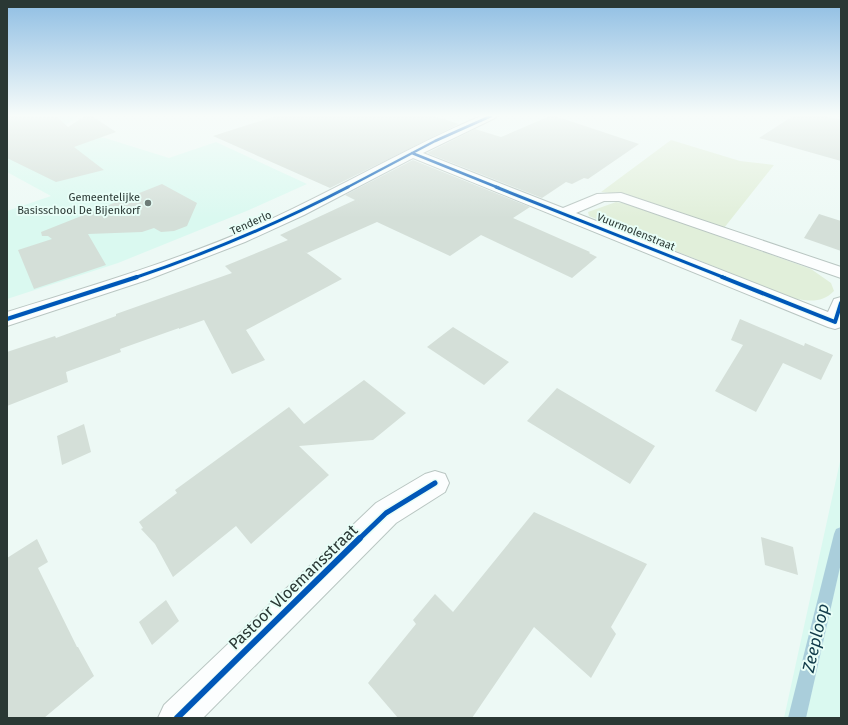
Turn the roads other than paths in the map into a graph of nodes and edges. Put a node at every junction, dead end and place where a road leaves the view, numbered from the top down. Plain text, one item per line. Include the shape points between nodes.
1 (419, 150) edge
2 (412, 153) junction
3 (563, 213) junction
4 (841, 273) edge
5 (841, 303) edge
6 (7, 320) edge
7 (435, 483) dead end
8 (177, 718) edge

1 - 2 street, Tenderlo
2 - 3 street, Vuurmolenstraat
2 - 6 street, Tenderlo via 273,224 208,252
3 - 4 street, Vuurmolenstraat via 602,197 621,197
3 - 5 street, Vuurmolenstraat via 835,322
7 - 8 street, Pastoor Vloemansstraat via 386,513

